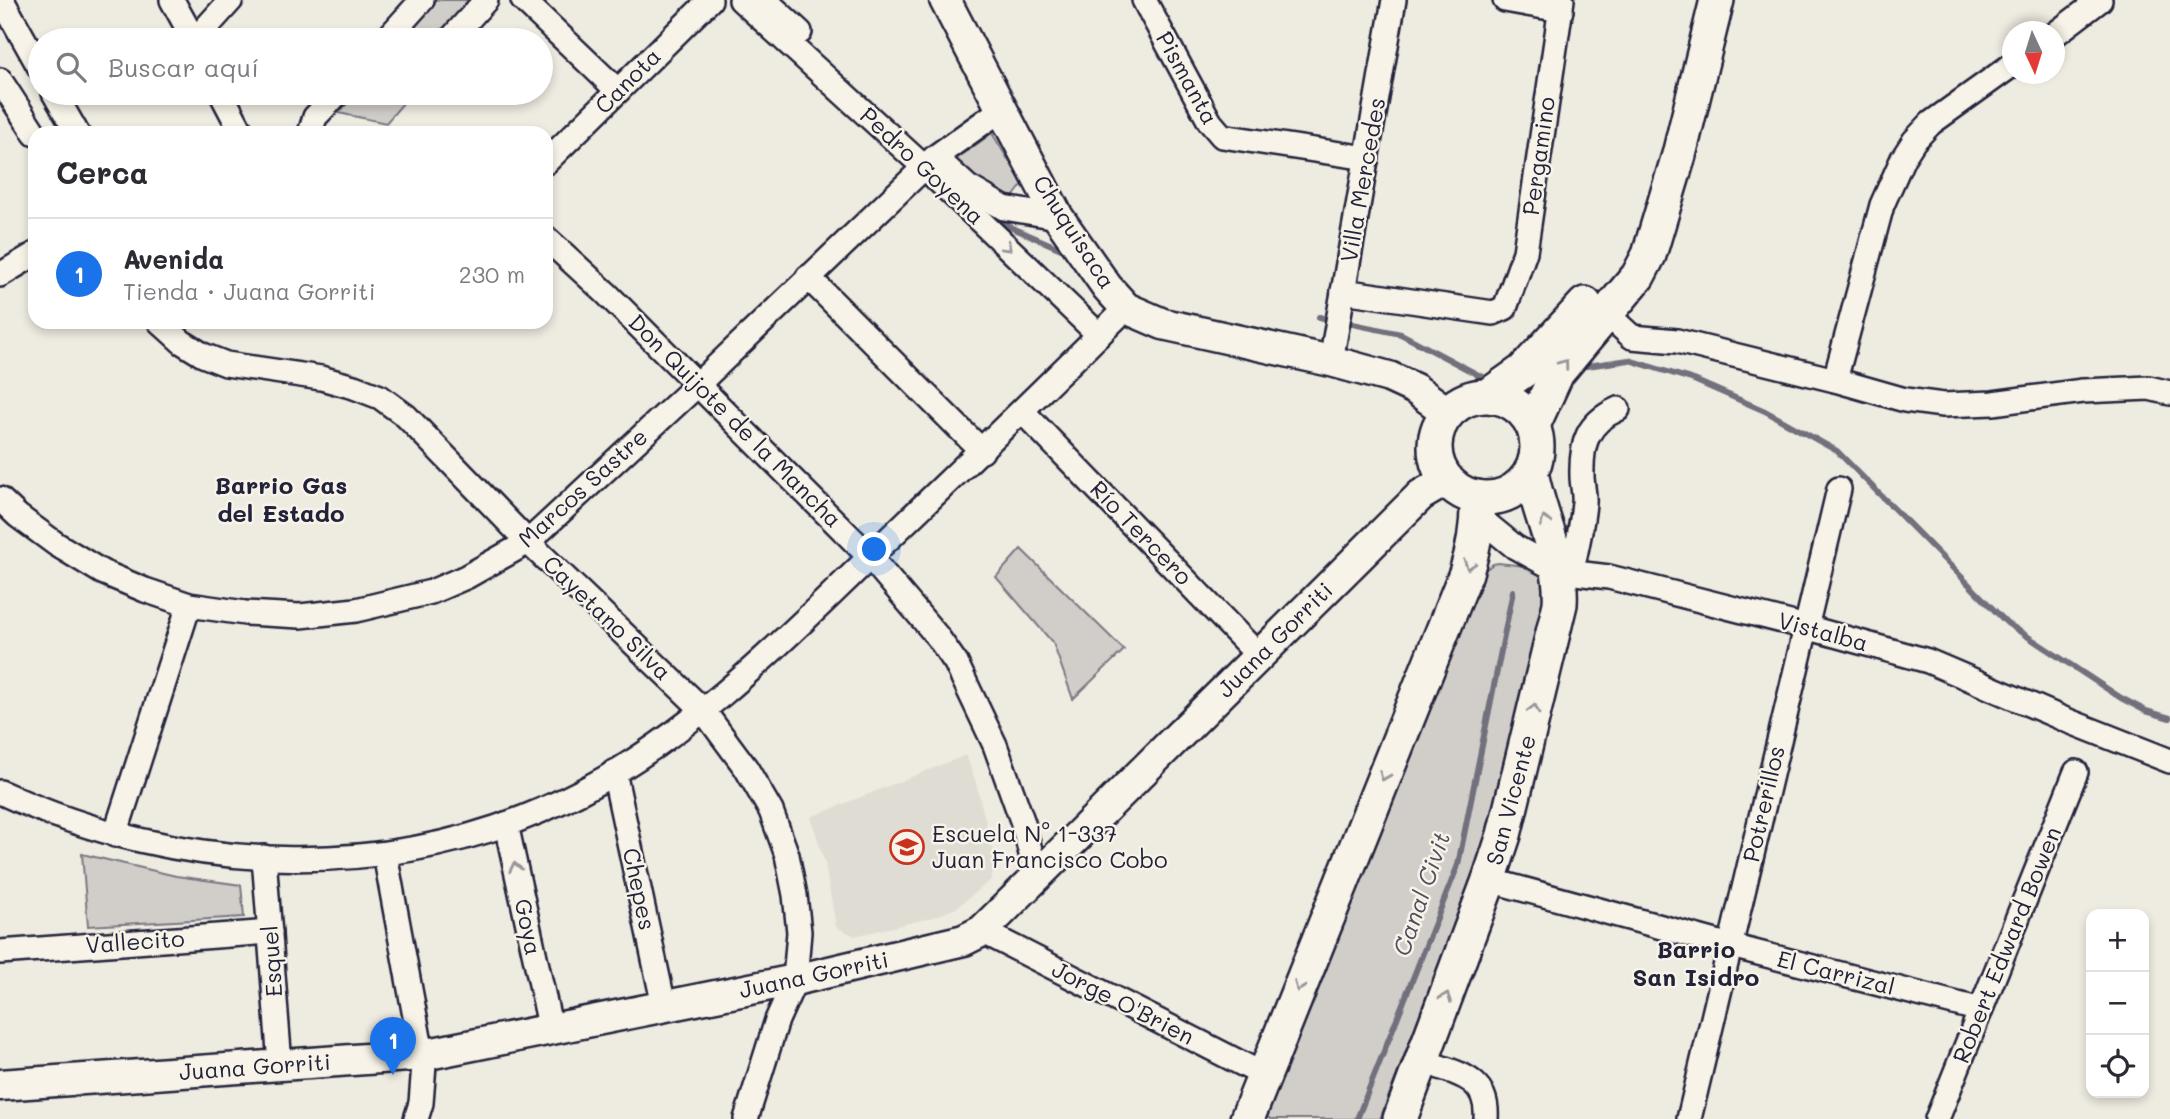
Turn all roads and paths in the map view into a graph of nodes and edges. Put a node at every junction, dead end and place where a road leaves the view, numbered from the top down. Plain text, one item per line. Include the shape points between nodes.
1 (2, 0) edge
2 (172, 0) edge
3 (231, 0) edge
4 (486, 0) edge
5 (523, 0) edge
6 (710, 0) edge
7 (741, 0) edge
8 (765, 0) edge
9 (945, 0) edge
10 (1144, 0) edge
11 (1394, 0) edge
12 (1505, 0) edge
13 (1693, 0) edge
14 (1717, 0) edge
15 (2100, 0) edge
16 (414, 3) edge
17 (1561, 5) edge
18 (2065, 27) edge
19 (188, 28) edge
20 (206, 28) edge
21 (395, 28) edge
22 (461, 28) edge
23 (552, 28) edge
24 (553, 29) edge
25 (28, 47) edge
26 (2002, 72) edge
27 (2, 88) edge
28 (618, 91) junction
29 (61, 105) edge
30 (227, 105) edge
31 (326, 105) edge
32 (1002, 109) junction
33 (29, 126) edge
34 (73, 126) edge
35 (238, 126) edge
36 (312, 126) edge
37 (553, 155) edge
38 (1367, 158) junction
39 (930, 162) junction
40 (1058, 217) junction
41 (553, 244) edge
42 (28, 258) edge
43 (0, 275) edge
44 (808, 277) junction
45 (1343, 291) junction
46 (1126, 308) junction
47 (1607, 314) junction
48 (168, 329) edge
49 (1098, 335) junction
50 (1335, 336) junction
51 (1835, 380) junction
52 (698, 384) junction
53 (2170, 393) edge
54 (1489, 396) junction
55 (1618, 409) dead end
56 (1022, 411) junction
57 (1447, 412) junction
58 (1533, 425) junction
59 (982, 451) junction
60 (1531, 472) junction
61 (1447, 481) junction
62 (1839, 489) dead end
63 (0, 499) edge
64 (1477, 506) junction
65 (528, 542) junction
66 (870, 557) junction
67 (1565, 572) junction
68 (188, 605) junction
69 (1806, 627) junction
70 (1259, 656) junction
71 (703, 710) junction
72 (2170, 761) edge
73 (614, 772) junction
74 (2076, 772) dead end
75 (0, 792) edge
76 (506, 824) junction
77 (115, 835) junction
78 (385, 854) junction
79 (264, 858) junction
80 (1037, 877) junction
81 (1489, 880) junction
82 (982, 931) junction
83 (270, 932) junction
84 (1731, 946) junction
85 (0, 952) edge
86 (795, 980) junction
87 (664, 1006) junction
88 (1980, 1010) junction
89 (551, 1030) junction
90 (423, 1055) junction
91 (1423, 1061) junction
92 (280, 1065) junction
93 (1264, 1074) junction
94 (0, 1085) edge
95 (416, 1119) edge
96 (746, 1119) edge
97 (1247, 1119) edge
98 (1400, 1119) edge
99 (1486, 1119) edge
100 (1689, 1119) edge
101 (1937, 1119) edge

1 - 25 street
2 - 19 street
3 - 20 street
4 - 22 street
5 - 23 street
6 - 28 street, Canota
7 - 39 street, Pedro Goyena
8 - 39 street, Pedro Goyena
9 - 32 street, Chuquisaca
10 - 38 street, Pismanta via 1222,136
11 - 38 street, Villa Mercedes
12 - 17 street
13 - 54 main road via 1647,194 1627,252 1556,336 1513,380
14 - 47 main road via 1653,246 1639,276
15 - 18 street
16 - 21 street
17 - 45 street, Pergamino via 1525,252 1505,309 1493,313
24 - 28 street
26 - 51 street via 1931,123 1903,158 1882,205
27 - 33 street
28 - 37 street, Canota
29 - 34 street
30 - 35 street
31 - 36 street
32 - 39 street, Marcos Sastre
32 - 40 street, Chuquisaca
38 - 45 street, Villa Mercedes
39 - 40 street, Pedro Goyena via 1004,208
39 - 44 street, Marcos Sastre
39 -> 49 street, Pedro Goyena
40 - 46 street, Chuquisaca
41 - 52 street, Don Quijote de la Mancha
42 - 43 street
44 - 52 street, Marcos Sastre
44 - 59 street
45 - 50 street, Villa Mercedes
46 - 49 street
46 - 50 street, Chuquisaca via 1163,324
47 - 51 street via 1632,337 1677,341
58 -> 47 main road via 1557,373
48 - 65 street, Cayetano Silva via 203,355 226,364 321,378 380,397 406,416
49 - 56 street
50 - 57 street, Chuquisaca
51 - 53 street via 1905,400 1943,405 2083,391 2149,388
52 - 65 street, Marcos Sastre
52 - 66 street, Don Quijote de la Mancha
54 - 57 main road via 1472,397
54 - 58 main road via 1515,404
55 - 67 street, San Vicente via 1592,426 1584,443 1581,477 1585,500
56 - 59 street
56 - 70 street, Río Tercero
57 - 61 main road via 1435,449
58 - 60 main road via 1538,449
59 - 66 street
60 - 64 main road via 1507,494
67 -> 60 main road, San Vicente
61 - 64 main road
61 - 70 street, Juana Gorriti via 1421,495
62 - 69 street, Potrerillos
63 - 68 street, Marcos Sastre via 56,544 102,572
64 - 67 street, Vistalba via 1515,547
64 -> 93 main road via 1474,549 1466,573
65 - 68 street, Marcos Sastre via 431,592 356,610 300,616
65 - 71 street, Cayetano Silva
66 - 71 street
66 - 80 street, Don Quijote de la Mancha via 937,636 961,673 1010,782
67 - 69 street, Vistalba via 1609,578
81 -> 67 main road, San Vicente via 1504,835
68 - 77 street
69 - 72 street, Vistalba via 1928,661
69 - 84 street, Potrerillos
70 - 80 street, Juana Gorriti
71 - 73 street
71 - 86 street, Cayetano Silva via 765,800 788,855 799,932
73 - 76 street via 556,804
73 - 87 street, Chepes
74 - 88 street, Robert Edward Bowen
75 - 77 street
76 - 78 street
89 -> 76 street, Goya
77 - 79 street via 191,852
78 - 79 street
78 - 90 street
79 - 83 street, Esquel
80 - 82 street, Juana Gorriti
81 - 84 street, El Carrizal
91 -> 81 main road, San Vicente
82 - 86 street, Juana Gorriti via 946,946
82 - 93 street, Jorge O'Brien
83 - 85 street, Vallecito
83 - 92 street, Esquel
84 - 88 street, El Carrizal
84 - 100 street, Potrerillos
86 - 87 street, Juana Gorriti
86 - 96 street, Cayetano Silva via 777,1020
87 - 89 street, Juana Gorriti
88 - 101 street, Robert Edward Bowen
89 - 90 street, Juana Gorriti
90 - 92 street, Juana Gorriti
90 - 95 street via 424,1083
91 - 98 main road, San Vicente
91 - 99 street via 1472,1081 1482,1090
92 - 94 street, Juana Gorriti
93 - 97 main road

